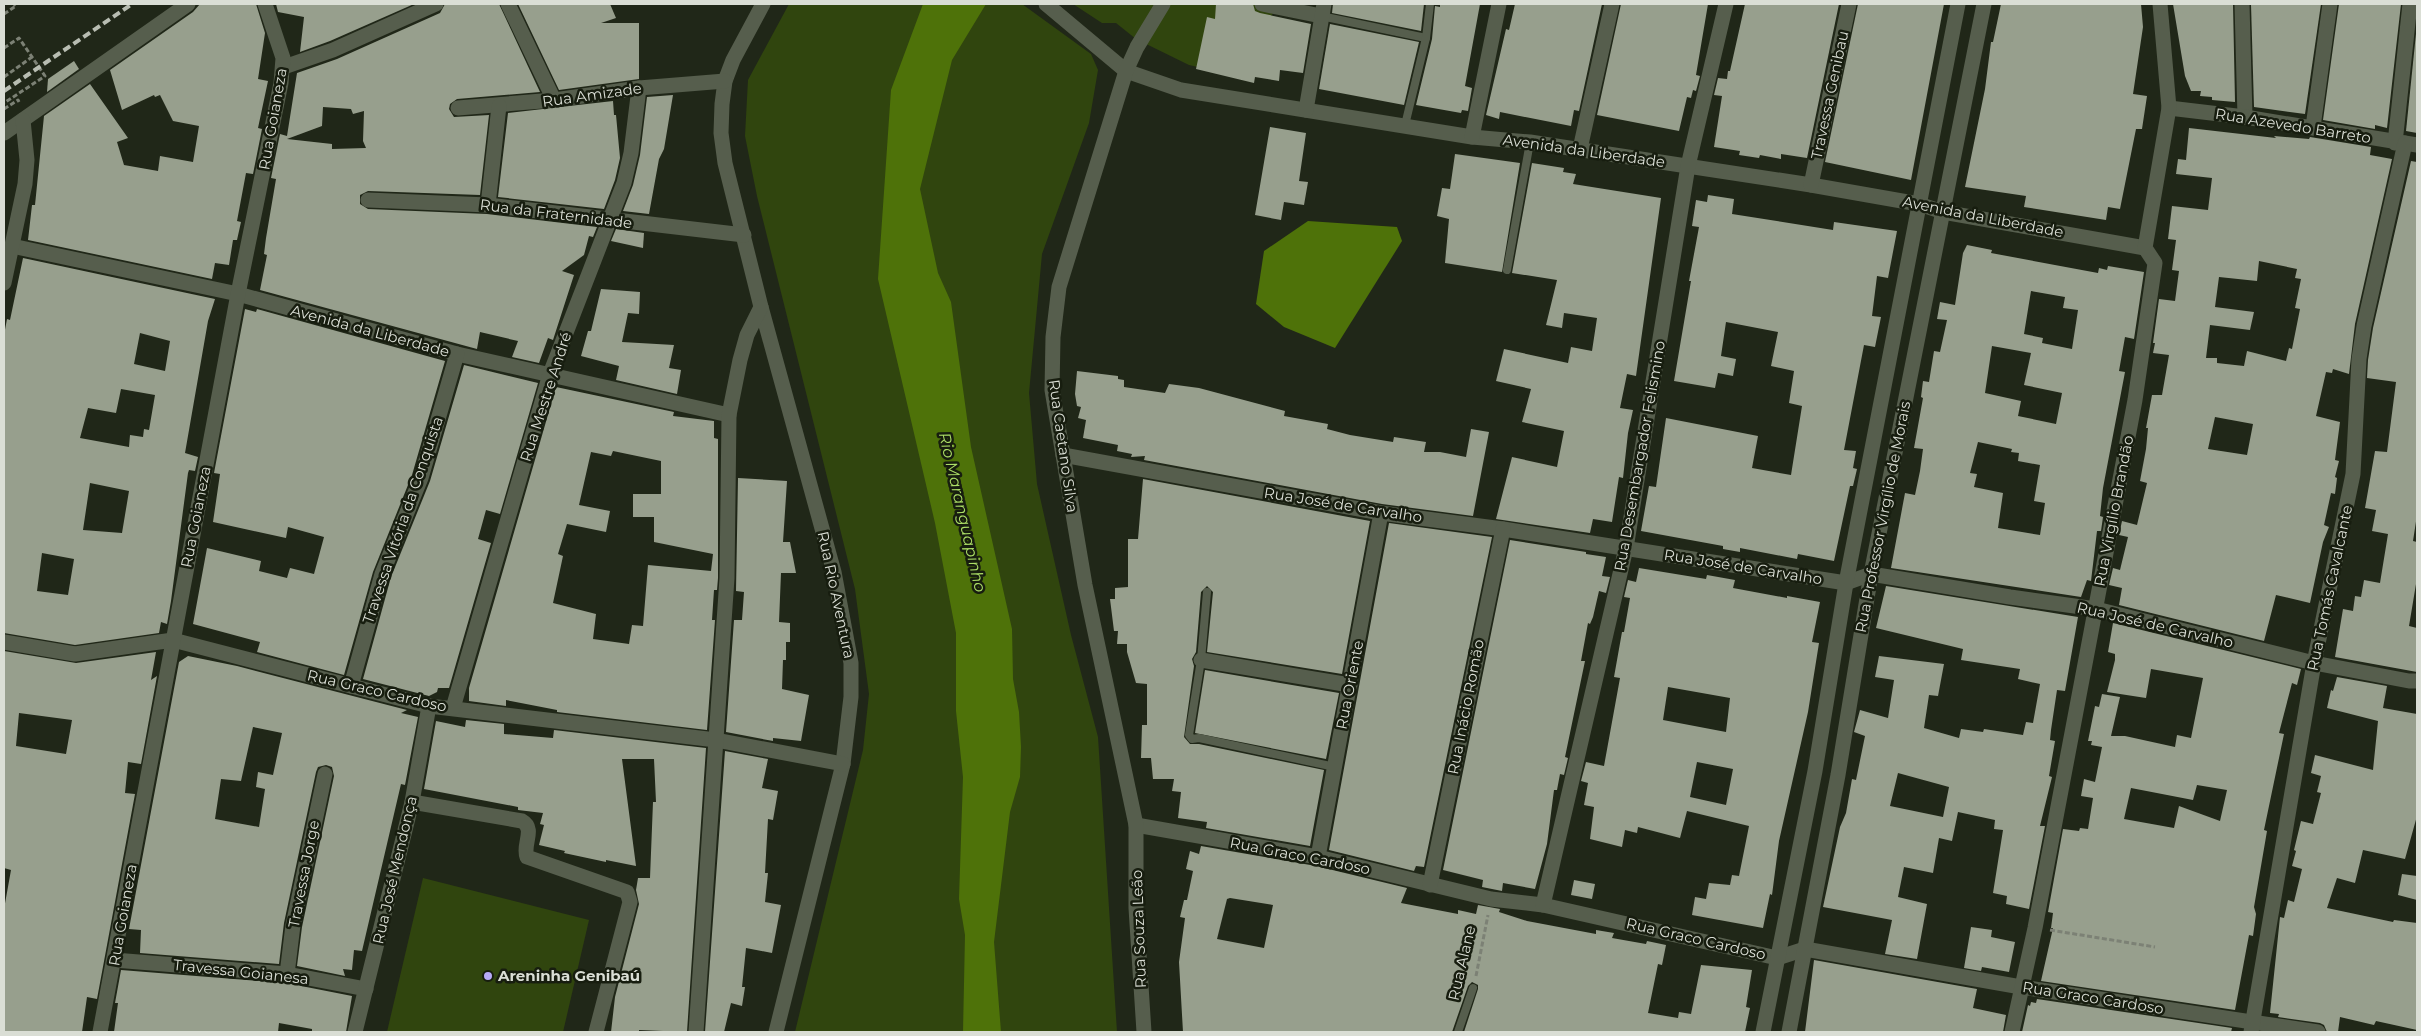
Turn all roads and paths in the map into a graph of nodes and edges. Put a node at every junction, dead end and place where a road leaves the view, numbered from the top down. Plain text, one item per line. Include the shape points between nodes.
1 (14, 4) edge
2 (188, 4) edge
3 (265, 4) edge
4 (436, 4) edge
5 (508, 4) edge
6 (763, 4) edge
7 (1163, 4) edge
8 (1262, 4) edge
9 (1430, 4) edge
10 (1499, 4) edge
11 (1612, 4) edge
12 (1726, 4) edge
13 (1849, 4) edge
14 (1958, 4) edge
15 (1984, 4) edge
16 (2160, 4) edge
17 (2242, 4) edge
18 (2330, 4) edge
19 (2410, 4) edge
20 (1051, 7) edge
21 (1322, 10) edge
22 (4, 14) edge
23 (1426, 38) junction
24 (4, 48) edge
25 (32, 57) junction
26 (284, 67) junction
27 (1126, 71) junction
28 (4, 76) edge
29 (726, 81) junction
30 (640, 88) junction
31 (554, 100) junction
32 (4, 103) edge
33 (499, 106) junction
34 (458, 108) dead end
35 (2169, 108) junction
36 (1306, 110) junction
37 (2245, 117) junction
38 (23, 120) junction
39 (1405, 125) junction
40 (2313, 127) junction
41 (4, 132) edge
42 (1472, 137) junction
43 (1530, 142) junction
44 (2406, 144) edge
45 (1580, 150) junction
46 (1688, 166) junction
47 (1811, 186) junction
48 (368, 200) dead end
49 (1919, 204) junction
50 (488, 206) junction
51 (1943, 212) junction
52 (609, 221) junction
53 (744, 235) junction
54 (12, 246) junction
55 (2145, 248) junction
56 (1507, 270) dead end
57 (4, 283) edge
58 (238, 294) junction
59 (761, 308) junction
60 (457, 354) junction
61 (1887, 373) junction
62 (550, 374) junction
63 (1910, 378) junction
64 (729, 415) junction
65 (1063, 455) junction
66 (1381, 513) junction
67 (1503, 528) junction
68 (1626, 548) junction
69 (1871, 574) junction
70 (1846, 583) junction
71 (1207, 592) dead end
72 (2096, 609) junction
73 (173, 640) junction
74 (4, 642) edge
75 (1201, 660) junction
76 (2314, 663) junction
77 (2417, 681) edge
78 (1350, 685) junction
79 (351, 686) junction
80 (429, 706) junction
81 (453, 708) junction
82 (716, 740) junction
83 (843, 764) junction
84 (1334, 767) junction
85 (1815, 771) junction
86 (325, 774) dead end
87 (1838, 775) junction
88 (412, 802) junction
89 (1136, 825) junction
90 (1318, 857) junction
91 (1430, 885) junction
92 (1491, 899) junction
93 (1543, 905) junction
94 (2035, 928) junction
95 (2155, 947) dead end
96 (1805, 948) junction
97 (1778, 958) junction
98 (114, 960) junction
99 (287, 974) junction
100 (1473, 988) joint
101 (2020, 988) junction
102 (366, 989) junction
103 (2252, 1027) edge
104 (100, 1032) edge
105 (356, 1032) edge
106 (596, 1032) edge
107 (696, 1032) edge
108 (776, 1032) edge
109 (1144, 1032) edge
110 (1458, 1032) edge
111 (1764, 1032) edge
112 (1789, 1032) edge
113 (2012, 1032) edge
114 (2318, 1032) edge

1 - 22 path via 16,6
2 - 38 street
3 - 26 street, Rua Goianeza via 281,48
4 - 26 street via 333,50
5 - 31 street
6 - 29 street, Rua Rio Aventura via 733,60
7 - 27 street, Rua Caetano Silva
8 - 21 street
9 - 23 lane
10 - 42 street
11 - 45 street
12 - 46 street, Rua Desembargador Felismino
13 - 47 street, Travessa Genibau
14 - 49 street, Rua Professor Virgílio de Morais
15 - 51 street, Rua Professor Virgílio de Morais
16 - 35 street
17 - 37 street
18 - 40 street
19 - 44 street, Rua Tomás Cavalcante
20 - 27 street, Avenida da Liberdade
21 - 23 lane
21 - 36 street
23 - 39 lane
24 - 25 path via 19,38
25 - 28 path
25 - 32 path via 45,76
26 - 58 street, Rua Goianeza
27 - 36 street, Avenida da Liberdade via 1181,90
27 - 65 street, Rua Caetano Silva via 1059,287 1053,337 1052,390
29 - 30 street, Rua Amizade
29 - 53 street, Rua Rio Aventura via 721,133 725,163
30 - 31 street, Rua Amizade
30 - 52 street, Rua Mestre André via 631,153 624,183
31 - 33 street, Rua Amizade
33 - 34 street, Rua Amizade
33 - 50 street
35 - 37 street, Rua Azevedo Barreto
35 - 55 street
36 - 39 street, Avenida da Liberdade
37 - 40 street, Rua Azevedo Barreto
38 - 41 street
38 - 54 street via 27,160
39 - 42 street, Avenida da Liberdade
40 - 44 street, Rua Azevedo Barreto
42 - 43 street, Avenida da Liberdade
43 - 45 street, Avenida da Liberdade
43 - 56 lane
44 - 76 street, Rua Tomás Cavalcante via 2364,326 2359,359 2353,474
45 - 46 street, Avenida da Liberdade
46 - 47 street, Avenida da Liberdade
46 - 68 street, Rua Desembargador Felismino
47 - 49 street, Avenida da Liberdade
48 - 50 street, Rua da Fraternidade
49 - 51 street, Avenida da Liberdade
49 - 61 street, Rua Professor Virgílio de Morais
50 - 52 street, Rua da Fraternidade
51 - 55 street, Avenida da Liberdade
51 - 63 street, Rua Professor Virgílio de Morais
52 - 53 street, Rua da Fraternidade
52 - 62 street, Rua Mestre André
53 - 59 street, Rua Rio Aventura
54 - 57 street
54 - 58 street, Avenida da Liberdade
55 - 72 street, Rua Virgílio Brandão via 2155,263 2135,400
58 - 60 street, Avenida da Liberdade
58 - 73 street, Rua Goianeza
59 - 64 street via 747,335
59 - 83 street, Rua Rio Aventura via 834,572 846,633 851,663 851,697
60 - 62 street, Avenida da Liberdade
60 - 79 street, Travessa Vitória da Conquista via 421,478 382,574
61 - 63 street
61 - 70 street, Rua Professor Virgílio de Morais
62 - 64 street, Avenida da Liberdade
62 - 81 street, Rua Mestre André
63 - 69 street, Rua Professor Virgílio de Morais
64 - 82 street via 727,578
65 - 66 street, Rua José de Carvalho
65 - 89 street, Rua Caetano Silva via 1085,585
66 - 67 street, Rua José de Carvalho
66 - 78 street, Rua Oriente
67 - 68 street, Rua José de Carvalho
67 - 91 street, Rua Inácio Romão
68 - 70 street, Rua José de Carvalho
68 - 93 street, Rua Desembargador Felismino
69 - 70 street, Rua José de Carvalho
69 - 72 street, Rua José de Carvalho
69 - 87 street, Rua Professor Virgílio de Morais
70 - 85 street, Rua Professor Virgílio de Morais
71 - 75 lane
72 - 76 street, Rua José de Carvalho
72 - 94 street, Rua Virgílio Brandão
73 - 74 street, Rua Graco Cardoso via 75,654
73 - 79 street, Rua Graco Cardoso
73 - 98 street, Rua Goianeza
75 - 78 street
75 - 84 lane via 1189,728 1192,739
76 - 77 street, Rua José de Carvalho
76 - 103 street, Rua Tomás Cavalcante
78 - 84 street, Rua Oriente
79 - 80 street, Rua Graco Cardoso
80 - 81 street, Rua Graco Cardoso
80 - 88 street, Rua José Mendonça
81 - 82 street, Rua Graco Cardoso
82 - 83 street, Rua Graco Cardoso
82 - 107 street
83 - 108 street, Rua Rio Aventura
84 - 90 street, Rua Oriente
85 - 87 street
85 - 97 street, Rua Professor Virgílio de Morais
86 - 99 street, Travessa Jorge via 293,925
87 - 96 street, Rua Professor Virgílio de Morais
88 - 102 street, Rua José Mendonça
88 - 106 street via 522,821 529,834 527,858 624,889 629,895 630,902
89 - 90 street, Rua Graco Cardoso
89 - 109 street, Rua Souza Leão via 1136,908
90 - 91 street, Rua Graco Cardoso
91 - 92 street, Rua Graco Cardoso
92 - 93 street, Rua Graco Cardoso
92 - 100 path, Rua Alane
93 - 97 street, Rua Graco Cardoso
94 - 95 path
94 - 101 street, Rua Virgílio Brandão
96 - 97 street, Rua Graco Cardoso
96 - 101 street, Rua Graco Cardoso
96 - 112 street, Rua Professor Virgílio de Morais
97 - 111 street, Rua Professor Virgílio de Morais
98 - 99 street, Travessa Goianesa
98 - 104 street, Rua Goianeza
99 - 102 street, Travessa Goianesa
100 - 110 lane, Rua Alane
101 - 103 street, Rua Graco Cardoso
101 - 113 street, Rua Virgílio Brandão
102 - 105 street, Rua José Mendonça
103 - 114 street, Rua Graco Cardoso

